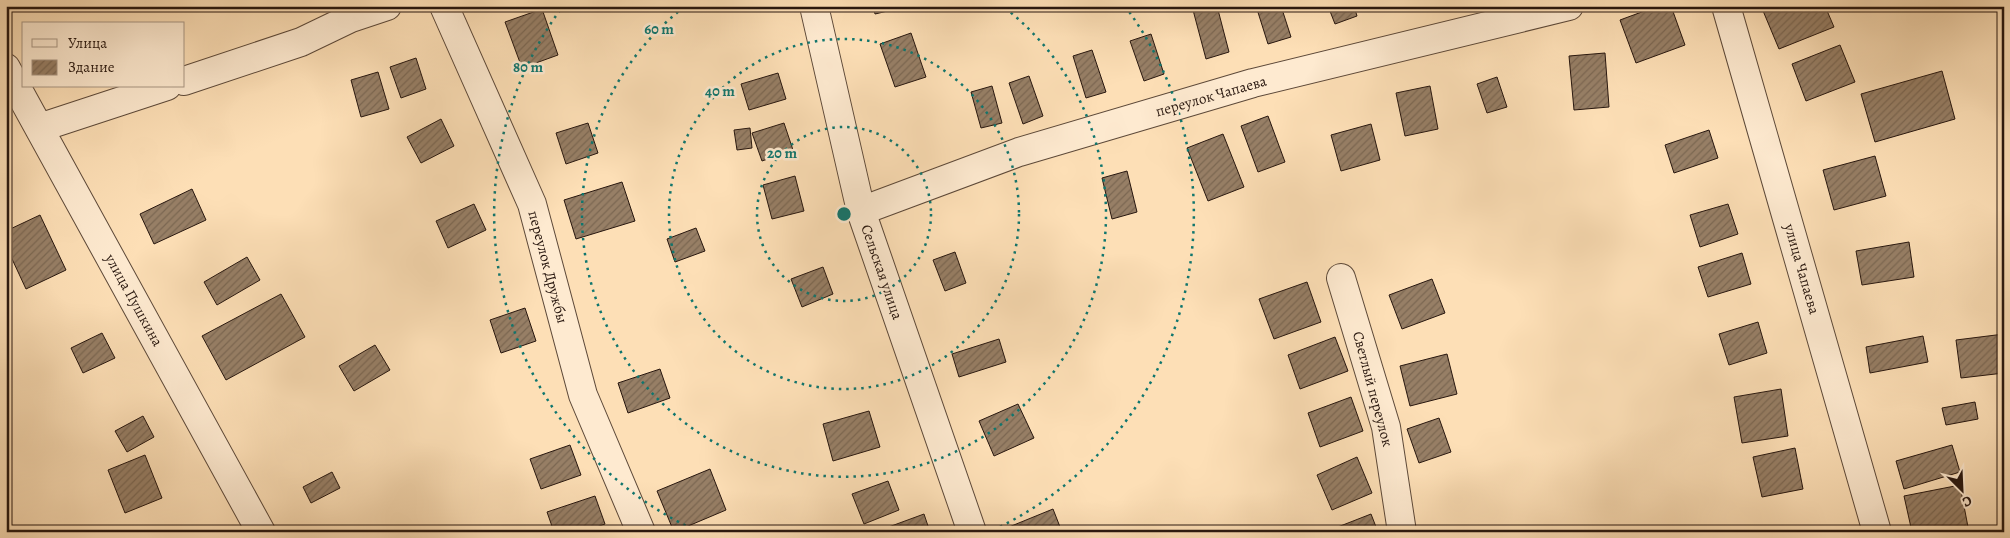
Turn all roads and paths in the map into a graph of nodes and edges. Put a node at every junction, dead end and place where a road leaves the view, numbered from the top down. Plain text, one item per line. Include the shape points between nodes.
1 (387, 6) edge
2 (444, 6) edge
3 (814, 6) edge
4 (1569, 6) edge
5 (1726, 6) edge
6 (6, 68) edge
7 (185, 81) edge
8 (161, 88) edge
9 (39, 128) junction
10 (861, 212) junction
11 (1341, 278) dead end
12 (261, 532) edge
13 (641, 532) edge
14 (972, 532) edge
15 (1402, 532) edge
16 (1877, 532) edge

1 - 7 street via 351,18 301,42
2 - 13 street, переулок Дружбы via 532,204 583,395
3 - 10 street, Сельская улица
4 - 10 street, переулок Чапаева via 1253,83 1019,152
5 - 16 street, улица Чапаева
6 - 9 street, улица Пушкина
8 - 9 street
9 - 12 street, улица Пушкина
10 - 14 street, Сельская улица
11 - 15 street, Светлый переулок via 1386,427

